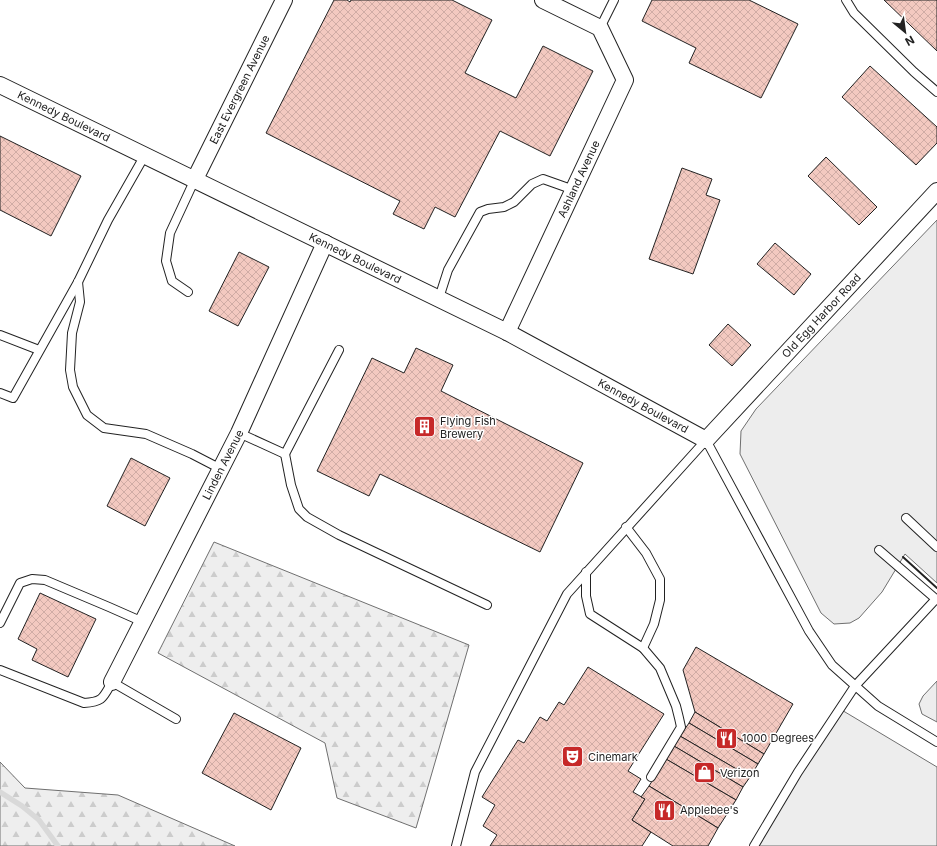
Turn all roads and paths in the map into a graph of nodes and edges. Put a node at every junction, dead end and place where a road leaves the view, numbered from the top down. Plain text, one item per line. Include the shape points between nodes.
1 (284, 0) edge
2 (543, 0) edge
3 (614, 0) edge
4 (846, 0) edge
5 (600, 28) junction
6 (0, 85) edge
7 (937, 92) edge
8 (145, 155) junction
9 (195, 180) junction
10 (574, 190) junction
11 (937, 191) edge
12 (325, 243) junction
13 (78, 282) junction
14 (188, 292) dead end
15 (439, 298) junction
16 (507, 332) junction
17 (0, 335) edge
18 (39, 350) junction
19 (339, 350) dead end
20 (0, 393) edge
21 (239, 433) junction
22 (706, 440) junction
23 (285, 454) junction
24 (221, 469) junction
25 (906, 518) dead end
26 (626, 527) junction
27 (937, 547) edge
28 (879, 550) dead end
29 (586, 572) junction
30 (937, 599) edge
31 (487, 605) dead end
32 (143, 622) junction
33 (0, 623) edge
34 (644, 648) junction
35 (0, 670) edge
36 (112, 682) junction
37 (855, 686) junction
38 (176, 719) dead end
39 (937, 742) edge
40 (650, 777) dead end
41 (456, 846) edge
42 (754, 846) edge

1 - 9 street, East Evergreen Avenue
2 - 5 street
3 - 5 lane
4 - 7 lane via 854,13
5 - 10 street, Ashland Avenue via 626,80
6 - 8 street, Kennedy Boulevard
8 - 9 street, Kennedy Boulevard
8 - 13 lane via 108,220
9 - 12 street, Kennedy Boulevard
9 - 14 lane via 170,233 166,261 172,282
10 - 15 lane via 543,179 532,184 514,202 480,212 448,270
10 - 16 street, Ashland Avenue
11 - 22 street, Old Egg Harbor Road
12 - 15 street, Kennedy Boulevard
12 - 21 street, Linden Avenue
13 - 18 lane
13 - 24 lane via 80,302 72,333 70,370 73,387 87,415 104,428 146,434
15 - 16 street, Kennedy Boulevard
16 - 22 street, Kennedy Boulevard
17 - 18 lane
18 - 20 lane via 13,398
19 - 23 lane
21 - 23 lane
21 - 24 street, Linden Avenue
22 - 26 lane
22 - 37 lane via 809,631 832,665
23 - 31 lane via 300,509 307,517 339,535
24 - 32 street, Linden Avenue
25 - 27 lane
26 - 29 lane
26 - 34 lane via 646,553 660,579 660,600
28 - 30 lane
29 - 34 lane via 586,596 590,614
29 - 41 lane via 567,594 476,772
30 - 37 lane
32 - 33 lane via 45,580 32,579 20,582
32 - 36 street, Linden Avenue
34 - 40 lane via 660,668 680,718 680,727
35 - 36 lane via 84,703 103,698
36 - 38 lane
37 - 39 lane via 878,706
37 - 42 lane via 798,772

